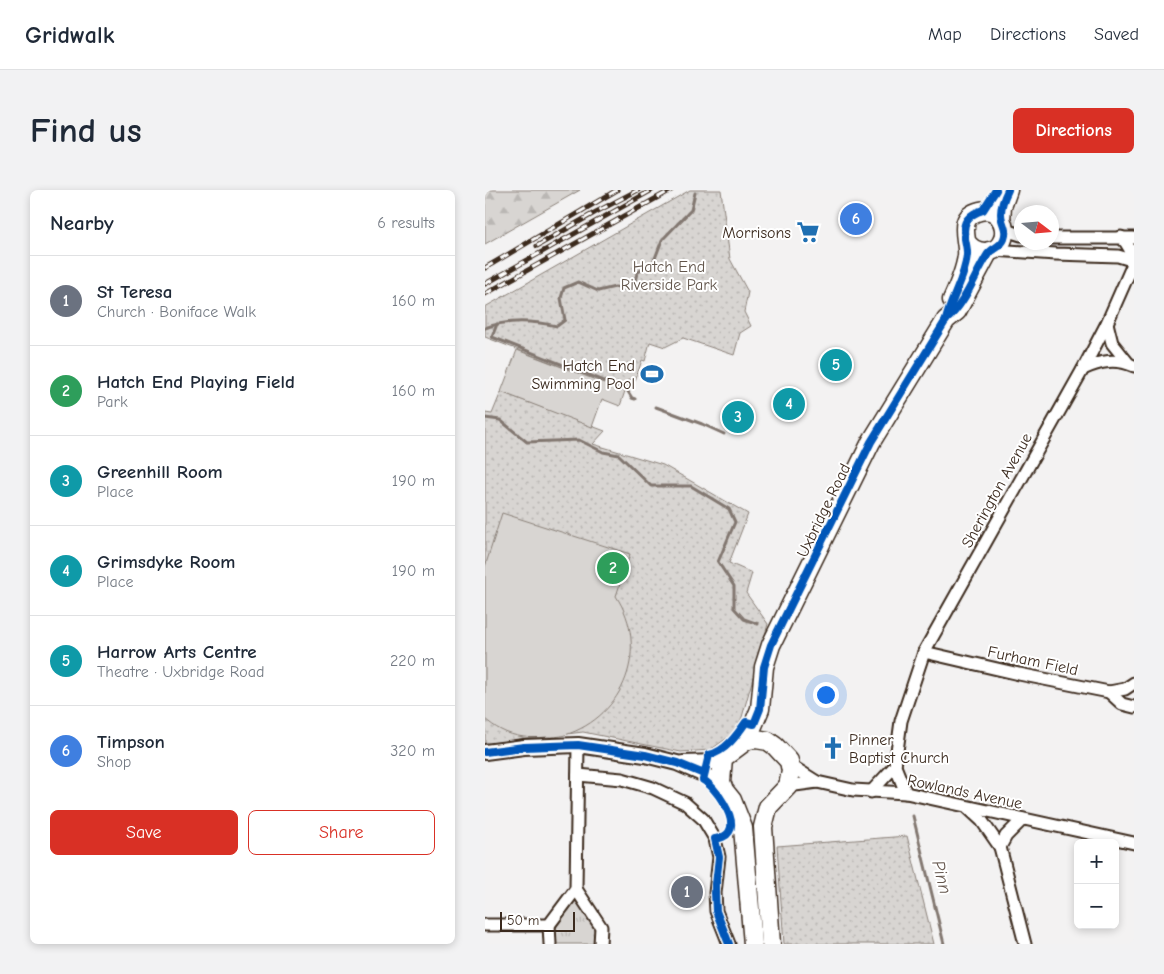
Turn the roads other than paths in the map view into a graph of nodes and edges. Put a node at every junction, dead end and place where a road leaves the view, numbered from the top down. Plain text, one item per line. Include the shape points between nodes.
1 (995, 190) edge
2 (1008, 190) edge
3 (983, 210) junction
4 (1009, 228) edge
5 (1121, 237) junction
6 (1059, 238) edge
7 (1134, 238) edge
8 (966, 241) junction
9 (991, 251) junction
10 (1133, 258) edge
11 (946, 320) junction
12 (1107, 323) junction
13 (1131, 364) edge
14 (1083, 369) junction
15 (924, 652) junction
16 (1134, 683) edge
17 (1109, 692) junction
18 (1134, 706) edge
19 (761, 709) junction
20 (747, 740) junction
21 (768, 742) junction
22 (578, 745) junction
23 (485, 752) edge
24 (723, 758) junction
25 (677, 763) junction
26 (790, 765) junction
27 (895, 766) junction
28 (578, 775) junction
29 (721, 782) junction
30 (817, 782) junction
31 (788, 786) junction
32 (871, 792) junction
33 (906, 793) junction
34 (731, 800) junction
35 (967, 807) junction
36 (768, 808) junction
37 (1023, 819) junction
38 (1134, 843) edge
39 (1000, 847) junction
40 (575, 889) junction
41 (485, 925) edge
42 (549, 925) junction
43 (550, 944) edge
44 (600, 944) edge
45 (729, 944) edge
46 (753, 944) edge
47 (771, 944) edge
48 (1025, 944) edge

1 - 3 main road, Uxbridge Road
2 - 4 main road, Uxbridge Road via 1002,207
3 - 4 main road via 993,212
3 - 8 main road, Uxbridge Road via 967,220
4 - 9 main road, Uxbridge Road via 1001,244
5 - 6 street
5 - 7 street
5 - 10 street
8 - 9 main road via 981,252
8 - 11 main road, Uxbridge Road via 965,265
9 - 10 street
9 - 11 main road, Uxbridge Road via 957,311
10 - 12 street, Sherington Avenue
11 - 19 main road, Uxbridge Road via 871,442 771,645 764,666
12 - 13 street via 1112,343
12 - 14 street, Sherington Avenue
13 - 14 street via 1098,362
14 - 15 street, Sherington Avenue
15 - 17 street, Furham Field
15 - 27 street, Sherington Avenue via 901,721
16 - 17 street, Furham Field via 1125,689
17 - 18 street via 1121,704
19 - 20 main road, Uxbridge Road
19 - 21 main road, Uxbridge Road
20 - 21 main road
20 - 24 main road, Uxbridge Road
21 - 26 main road
22 - 23 street
22 - 25 street
22 - 28 street
24 - 25 street via 716,762
24 - 29 main road
25 - 29 street
26 - 30 street
26 - 31 main road
27 - 32 street
27 - 33 street, Sherington Avenue
28 - 40 street
28 - 45 street via 622,779 653,788 685,803 703,819 715,839 719,857 716,911
29 - 34 main road
30 - 31 street, Rowlands Avenue
30 - 32 street, Rowlands Avenue
31 - 36 main road
32 - 33 street, Rowlands Avenue
33 - 35 street, Rowlands Avenue
34 - 36 main road via 746,808
34 - 46 main road via 743,828
35 - 37 street, Rowlands Avenue
35 - 39 street via 983,821
36 - 47 main road via 763,827
37 - 38 street, Rowlands Avenue
37 - 39 street
39 - 48 street
40 - 42 street
40 - 44 street via 601,927
41 - 42 street
42 - 43 street

